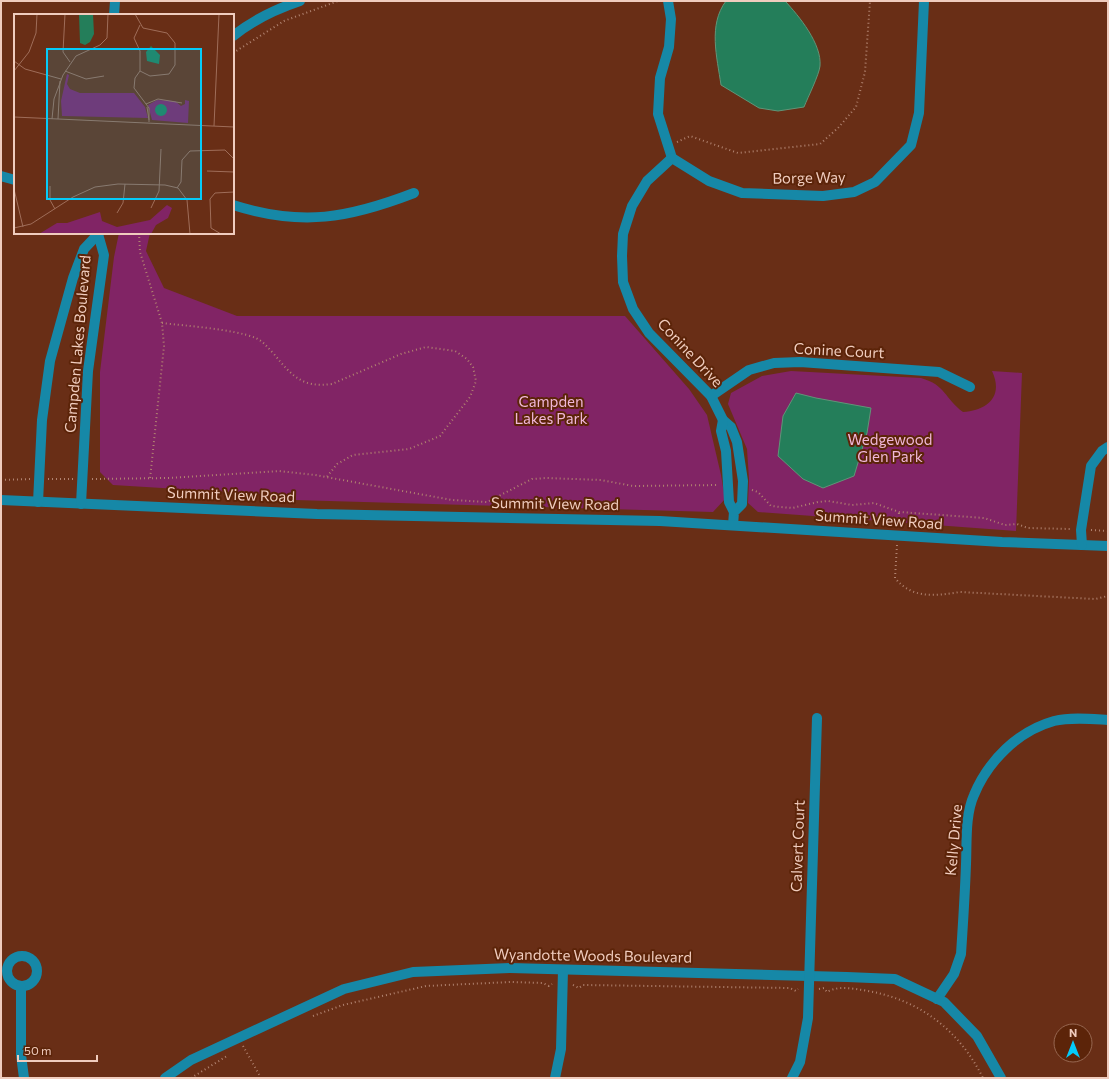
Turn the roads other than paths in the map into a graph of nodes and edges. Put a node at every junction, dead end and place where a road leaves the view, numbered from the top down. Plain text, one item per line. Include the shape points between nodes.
1 (115, 1) edge
2 (300, 1) edge
3 (668, 1) edge
4 (924, 1) edge
5 (114, 14) edge
6 (234, 35) edge
7 (672, 158) junction
8 (1, 176) edge
9 (14, 180) edge
10 (414, 193) dead end
11 (234, 206) edge
12 (99, 234) edge
13 (970, 387) dead end
14 (711, 396) junction
15 (723, 420) junction
16 (1108, 447) edge
17 (1, 500) edge
18 (38, 502) junction
19 (81, 504) junction
20 (734, 512) junction
21 (733, 525) junction
22 (1082, 545) junction
23 (1108, 546) edge
24 (817, 718) dead end
25 (1108, 720) edge
26 (563, 970) junction
27 (810, 976) junction
28 (21, 987) dead end
29 (937, 999) junction
30 (24, 1078) edge
31 (165, 1078) edge
32 (556, 1078) edge
33 (792, 1078) edge
34 (1002, 1078) edge

1 - 5 street
2 - 6 street via 246,26
3 - 7 street via 671,19 669,47 660,78 658,114
4 - 7 street, Borge Way via 919,113 911,145 875,182 854,192 823,196 742,193 709,181
7 - 14 street, Conine Drive via 647,181 632,206 623,234 623,282 633,309 649,333
8 - 9 street
10 - 11 street via 377,207 348,214 310,218 280,217
12 - 18 street, Campden Lakes Boulevard via 84,250 72,278 50,361 42,420
12 - 19 street, Campden Lakes Boulevard via 104,255 88,371
13 - 14 street, Conine Court via 939,372 800,362 774,363 749,370
14 - 15 street, Conine Drive
15 - 20 street, Conine Drive via 721,431 726,451 729,502
15 - 20 street, Conine Drive via 731,427 742,464 742,504
16 - 22 street via 1091,466
17 - 18 street, Summit View Road
18 - 19 street, Summit View Road
19 - 21 street, Summit View Road via 317,514
20 - 21 street, Conine Drive
21 - 22 street, Summit View Road
22 - 23 street, Summit View Road
24 - 27 street, Calvert Court
25 - 29 street, Kelly Drive via 1054,721 1031,730 1009,745 992,763 973,796 968,824 960,954 954,974
26 - 27 street, Wyandotte Woods Boulevard
26 - 31 street, Wyandotte Woods Boulevard via 510,968 413,972 344,990 192,1060
26 - 32 street via 561,1049
27 - 29 street, Wyandotte Woods Boulevard via 895,980
27 - 33 street, Calvert Court via 808,1018 800,1062
28 - 30 street via 21,1055
29 - 34 street, Wyandotte Woods Boulevard via 944,1002 976,1036

